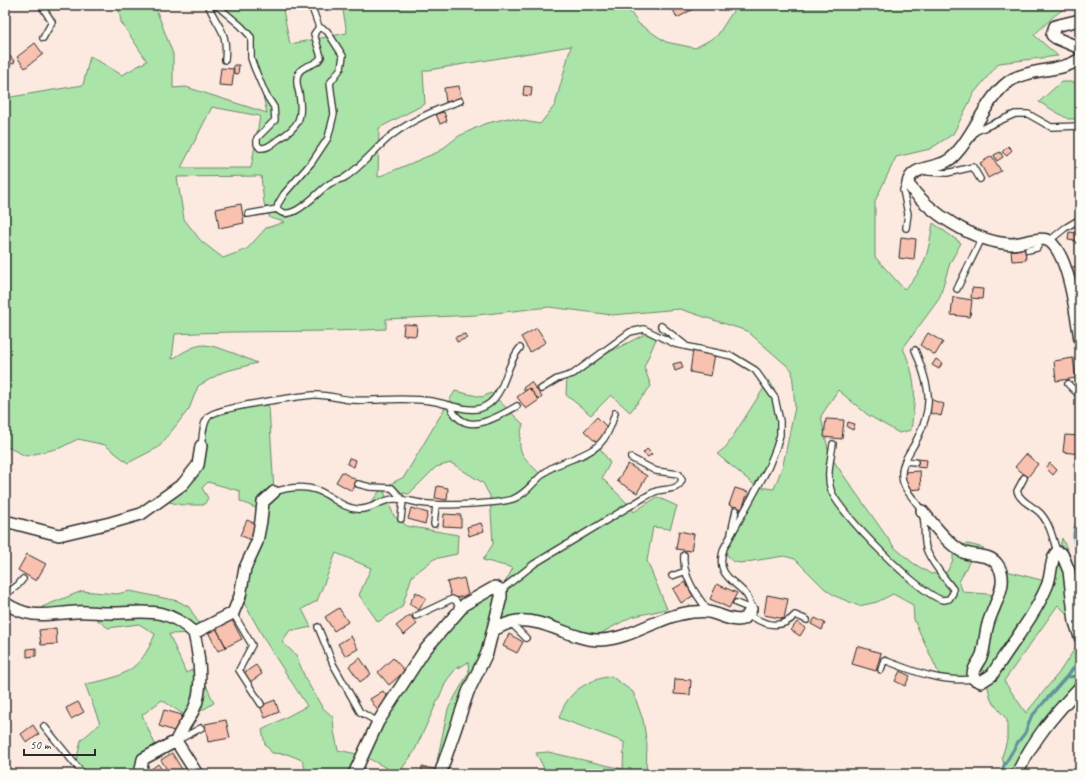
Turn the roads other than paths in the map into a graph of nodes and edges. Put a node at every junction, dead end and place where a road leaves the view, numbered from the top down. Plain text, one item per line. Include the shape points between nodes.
1 (41, 5) edge
2 (208, 5) edge
3 (216, 5) edge
4 (311, 5) edge
5 (1080, 20) edge
6 (319, 27) junction
7 (43, 38) dead end
8 (1080, 48) edge
9 (1080, 59) edge
10 (225, 60) dead end
11 (460, 101) dead end
12 (1080, 126) edge
13 (971, 134) junction
14 (924, 168) junction
15 (908, 179) junction
16 (980, 179) dead end
17 (277, 209) junction
18 (248, 214) dead end
19 (1080, 219) edge
20 (906, 228) dead end
21 (982, 238) junction
22 (1046, 240) junction
23 (1028, 250) dead end
24 (957, 289) dead end
25 (661, 326) dead end
26 (1080, 339) edge
27 (687, 346) junction
28 (520, 348) dead end
29 (915, 350) dead end
30 (1068, 384) dead end
31 (541, 389) dead end
32 (1080, 396) edge
33 (450, 405) junction
34 (517, 406) dead end
35 (615, 413) dead end
36 (833, 444) dead end
37 (202, 446) joint
38 (631, 458) dead end
39 (905, 461) junction
40 (915, 462) dead end
41 (1024, 478) dead end
42 (358, 484) dead end
43 (274, 492) joint
44 (403, 500) junction
45 (436, 505) junction
46 (736, 510) dead end
47 (922, 510) junction
48 (401, 518) dead end
49 (5, 521) edge
50 (434, 524) dead end
51 (731, 538) junction
52 (1057, 552) junction
53 (684, 555) dead end
54 (686, 571) junction
55 (672, 576) dead end
56 (24, 579) dead end
57 (501, 590) junction
58 (5, 595) edge
59 (5, 603) edge
60 (736, 603) dead end
61 (709, 612) junction
62 (749, 612) junction
63 (234, 613) junction
64 (416, 616) dead end
65 (453, 616) junction
66 (807, 620) dead end
67 (511, 623) junction
68 (318, 627) dead end
69 (494, 630) junction
70 (194, 633) junction
71 (1080, 637) edge
72 (526, 638) dead end
73 (881, 670) dead end
74 (974, 679) junction
75 (1080, 687) edge
76 (261, 704) dead end
77 (378, 722) junction
78 (44, 726) dead end
79 (201, 728) dead end
80 (176, 741) junction
81 (83, 774) edge
82 (140, 774) edge
83 (197, 774) edge
84 (354, 774) edge
85 (440, 774) edge
86 (1017, 774) edge

1 - 7 lane via 52,22
2 - 10 lane via 226,38
3 - 6 lane via 251,37 254,67 274,107 275,120 257,138 260,148 268,147 290,133 298,123 298,75 303,69 317,64 321,57 314,34
4 - 6 lane
5 - 8 street via 1055,26 1052,35
6 - 17 lane via 327,31 343,56 342,68 330,83 334,114 332,127 321,149 284,194
9 - 13 street via 1073,64 1013,80 993,100
11 - 17 lane via 441,108 392,135 344,178 330,184 296,210 285,215
12 - 13 lane via 1051,127 1028,114 1015,114
13 - 14 street via 958,152 946,162
14 - 15 street
14 - 16 lane via 928,172 947,173 973,167
15 - 20 lane via 903,190 908,214
15 - 21 street via 908,184 928,206
17 - 18 lane
19 - 22 lane
21 - 22 street via 1011,244
21 - 24 lane
22 - 23 lane via 1037,248
22 - 26 street via 1058,252 1071,288
25 - 27 lane
27 - 31 lane via 665,340 650,331 637,330 624,336 573,374 557,379
27 - 51 lane via 732,356 755,370 775,398 778,410 780,435 773,455
28 - 33 lane via 509,365 498,394 488,404 477,409
29 - 39 lane via 928,387 929,399 922,430
30 - 32 lane
33 - 34 lane via 457,416 473,424 489,422
33 - 37 lane via 418,400 351,400 325,394 287,398 224,409 209,416 204,425
35 - 45 lane via 608,434 598,447 545,471 523,493 513,498
36 - 47 lane via 829,476 831,490 839,505 898,567 928,592 942,600 949,599 953,589 927,550
37 - 49 street via 198,465 183,484 141,514 59,535
38 - 57 lane via 656,471 679,474 682,480 680,485 645,497 534,564
39 - 40 lane
39 - 47 lane via 902,482
41 - 52 lane via 1017,491 1018,497 1042,515 1050,528
42 - 44 lane via 392,488
43 - 44 lane via 308,488 358,509 366,509 393,499
43 - 63 street via 263,502 257,542 244,568 240,596
44 - 45 lane
44 - 48 lane
45 - 50 lane
46 - 51 lane
47 - 74 street via 961,552 991,558 1001,571 1001,589 988,624 982,655 973,671
51 - 62 lane via 724,548 721,567 728,578 747,596 751,603
52 - 71 street via 1062,554 1069,571 1075,622
52 - 74 street via 1053,556 1048,585 1034,612 992,675 982,682
53 - 54 lane
54 - 55 lane
54 - 61 lane via 692,587
56 - 58 lane
57 - 65 street via 495,587 482,592
57 - 69 street
59 - 70 street via 19,612 42,616 77,612 165,614 182,621
60 - 62 lane
61 - 62 street via 737,619 743,619
61 - 67 street via 680,615 611,640 584,638 529,621
62 - 66 lane via 771,625 790,621 795,615
63 - 70 street
63 - 76 lane via 252,645 239,670
64 - 65 lane via 452,599 458,606
65 - 77 street via 415,662
67 - 69 street
67 - 72 lane
68 - 77 lane via 333,664 360,712
69 - 85 street via 487,653 456,722
70 - 80 street via 197,648 198,699
73 - 74 lane via 884,660 928,676 948,680
75 - 86 street via 1054,715 1027,751
77 - 84 street
78 - 81 lane
79 - 80 lane
80 - 82 street via 143,759
80 - 83 street

